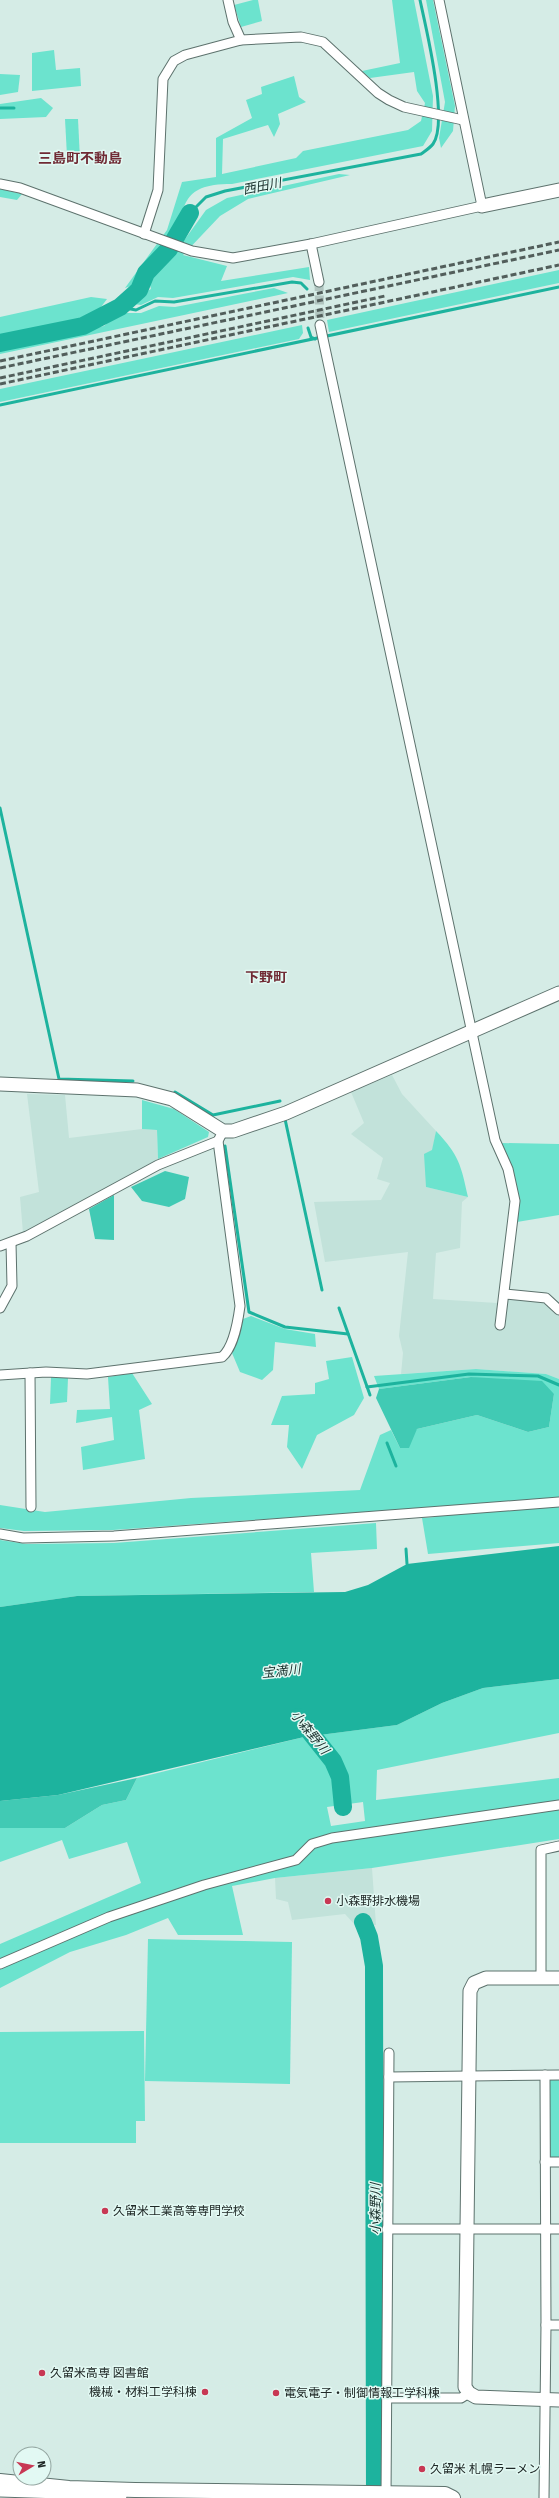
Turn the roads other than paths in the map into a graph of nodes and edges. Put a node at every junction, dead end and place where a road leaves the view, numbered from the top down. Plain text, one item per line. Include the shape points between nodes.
1 (228, 0) edge
2 (439, 0) edge
3 (241, 40) junction
4 (460, 120) junction
5 (0, 184) edge
6 (559, 190) edge
7 (482, 206) junction
8 (144, 234) junction
9 (311, 244) junction
10 (319, 282) tunnel mouth
11 (321, 328) tunnel mouth
12 (559, 992) edge
13 (471, 1031) junction
14 (0, 1084) edge
15 (220, 1136) junction
16 (11, 1243) junction
17 (0, 1246) edge
18 (505, 1294) junction
19 (0, 1308) edge
20 (559, 1310) edge
21 (500, 1325) dead end
22 (30, 1373) junction
23 (0, 1375) edge
24 (559, 1502) edge
25 (31, 1507) dead end
26 (0, 1534) edge
27 (559, 1805) edge
28 (559, 1846) edge
29 (0, 1964) edge
30 (541, 1978) junction
31 (559, 1978) edge
32 (389, 2053) dead end
33 (545, 2075) junction
34 (559, 2075) edge
35 (468, 2076) junction
36 (389, 2077) junction
37 (545, 2162) junction
38 (559, 2162) edge
39 (467, 2228) junction
40 (546, 2228) junction
41 (559, 2228) edge
42 (387, 2229) junction
43 (546, 2325) junction
44 (559, 2325) edge
45 (468, 2393) junction
46 (388, 2398) junction
47 (545, 2400) junction
48 (559, 2400) edge
49 (0, 2481) edge
50 (135, 2490) junction
51 (0, 2492) edge
52 (192, 2495) edge
53 (362, 2495) edge
54 (386, 2495) edge
55 (105, 2497) edge
56 (453, 2498) edge
57 (544, 2498) edge

1 - 3 street via 233,22
2 - 4 street
3 - 4 street via 301,37 323,42 378,93 404,107
3 - 8 street via 185,55 174,61 167,70 161,98 158,190
4 - 7 street
5 - 8 street via 20,188
6 - 7 street
7 - 9 street
8 - 9 street via 192,251 233,258
9 - 10 street
11 - 13 street
12 - 13 street
13 - 15 street via 286,1113
13 - 18 street via 495,1140 508,1169 515,1201
14 - 15 street via 137,1090 172,1099
15 - 16 street via 158,1165
15 - 22 street via 240,1306 228,1352 222,1357 87,1374
16 - 17 street
16 - 19 street via 12,1286
18 - 20 street via 546,1298
18 - 21 street
22 - 23 street
22 - 25 street
24 - 26 street via 114,1536 23,1538
27 - 29 street via 332,1838 312,1844 296,1860 204,1885 109,1917
28 - 30 street via 541,1850
30 - 31 street
30 - 35 street via 486,1978 474,1983 470,1991
32 - 36 street
33 - 34 street
33 - 35 street
33 - 37 street
35 - 36 street
35 - 39 street
36 - 42 street
37 - 38 street
37 - 40 street
39 - 40 street
39 - 42 street
39 - 45 street via 465,2387
40 - 41 street
40 - 43 street
42 - 46 street
43 - 44 street
43 - 47 street
45 - 46 street via 461,2398
45 - 47 street via 476,2397
46 - 54 street
47 - 48 street
47 - 57 street
49 - 50 main road via 69,2488
50 - 52 main road
50 - 55 street via 131,2495
51 - 55 street
52 - 53 main road
53 - 54 main road
54 - 56 main road via 445,2494

